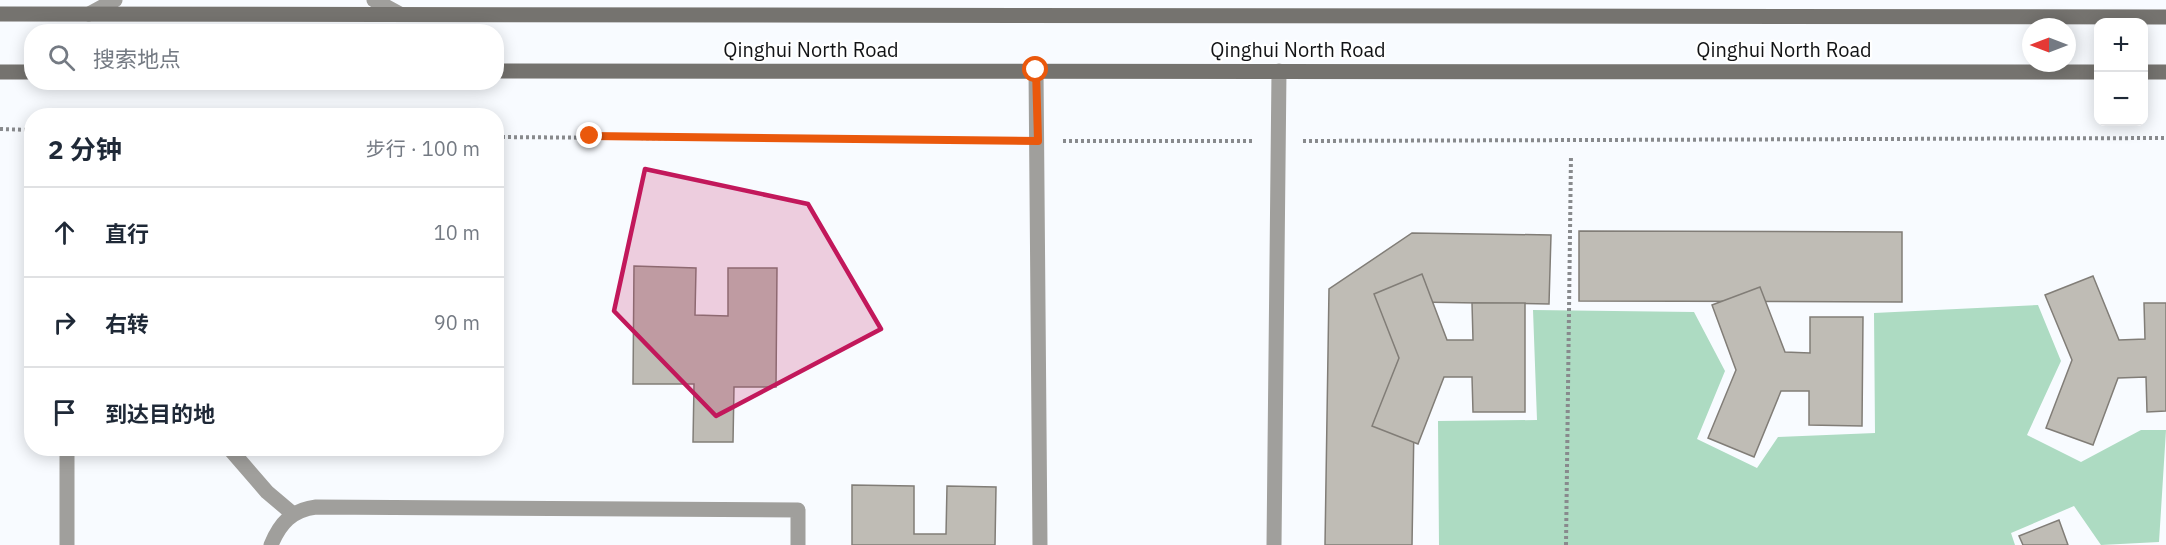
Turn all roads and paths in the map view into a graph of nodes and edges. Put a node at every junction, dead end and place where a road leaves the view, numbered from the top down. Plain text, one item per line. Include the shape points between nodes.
1 (116, 0) edge
2 (374, 0) edge
3 (0, 14) edge
4 (89, 14) junction
5 (400, 14) junction
6 (2166, 16) edge
7 (1036, 70) junction
8 (504, 71) edge
9 (1279, 71) junction
10 (0, 72) edge
11 (24, 72) edge
12 (2094, 72) edge
13 (2148, 72) edge
14 (2166, 72) edge
15 (0, 129) edge
16 (24, 130) edge
17 (504, 137) edge
18 (2166, 138) edge
19 (1038, 141) junction
20 (1278, 141) junction
21 (1571, 155) dead end
22 (67, 456) edge
23 (236, 456) edge
24 (293, 514) junction
25 (67, 545) edge
26 (271, 545) edge
27 (798, 545) edge
28 (1040, 545) edge
29 (1274, 545) edge
30 (1566, 545) edge

1 - 4 street
2 - 5 street
3 - 4 main road, Qinghui North Road
4 - 5 main road, Qinghui North Road
5 - 6 main road, Qinghui North Road
7 - 8 main road, Qinghui North Road
7 - 9 main road, Qinghui North Road
7 - 19 street
9 - 12 main road, Qinghui North Road
9 - 20 street
10 - 11 main road
13 - 14 main road
15 - 16 path
17 - 19 path
18 - 20 path
19 - 20 path
19 - 28 street
20 - 29 street
21 - 30 path
22 - 25 street
23 - 24 street via 267,492
24 - 26 street via 276,532
24 - 27 street via 316,507 798,510

